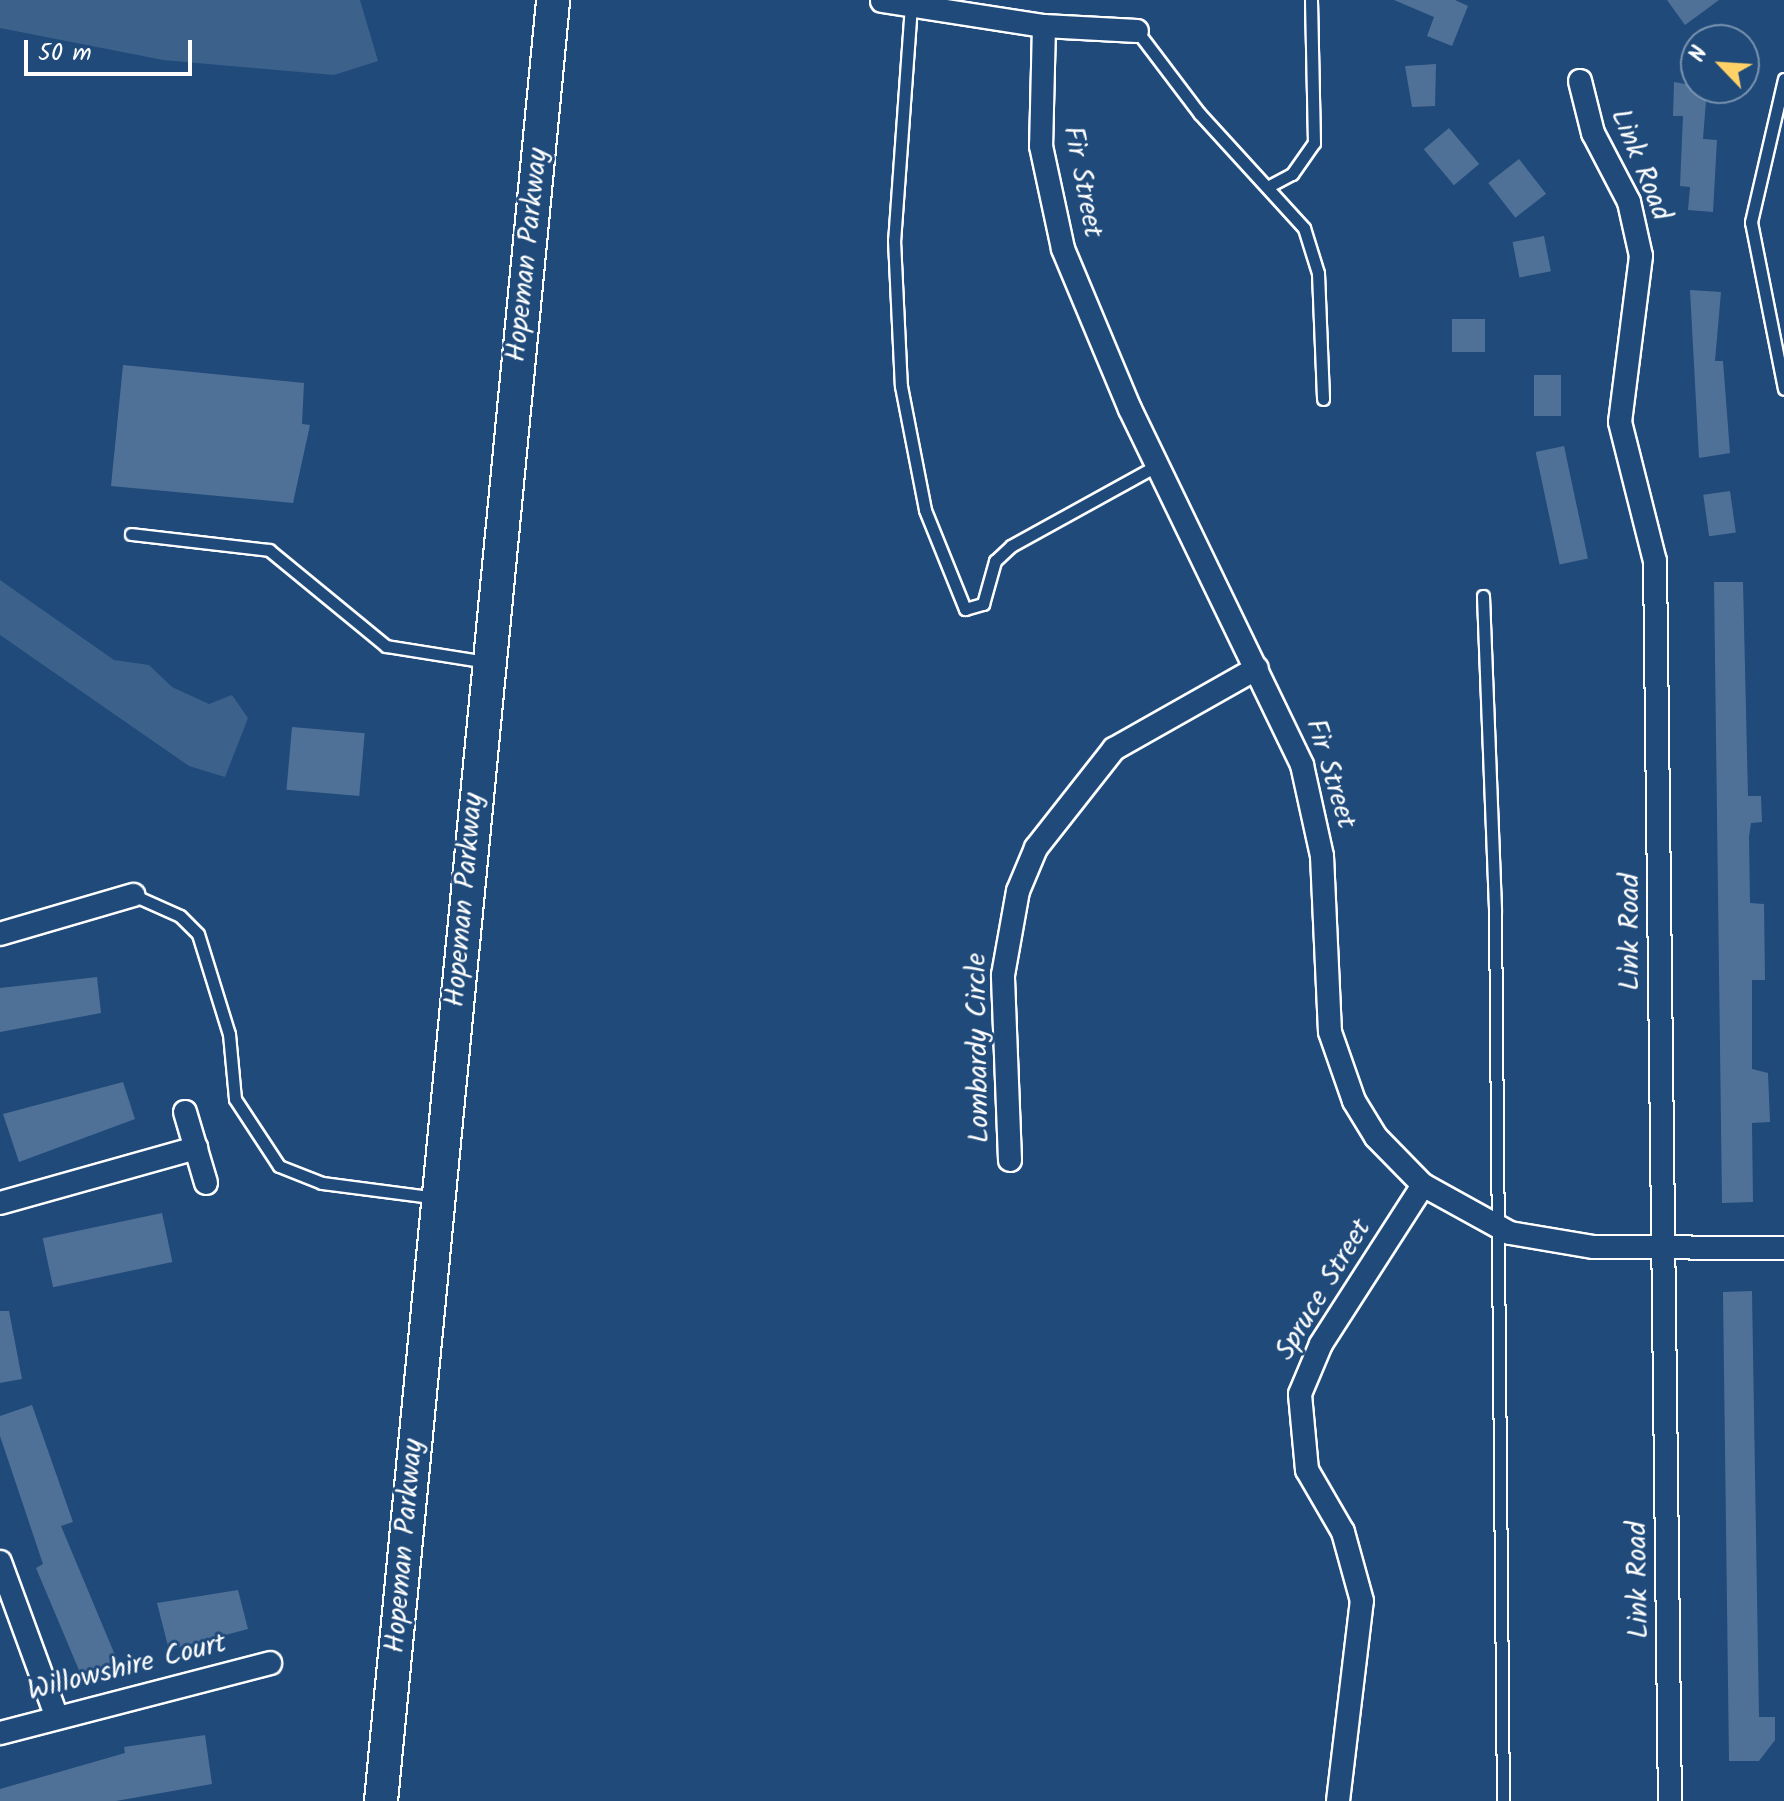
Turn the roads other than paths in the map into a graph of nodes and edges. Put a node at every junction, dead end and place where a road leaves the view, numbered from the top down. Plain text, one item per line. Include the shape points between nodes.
1 (553, 0) edge
2 (1311, 0) edge
3 (882, 1) edge
4 (911, 5) junction
5 (1044, 26) junction
6 (1137, 31) joint
7 (1784, 79) edge
8 (1580, 81) dead end
9 (1271, 185) junction
10 (1784, 389) edge
11 (1323, 399) dead end
12 (1158, 465) junction
13 (131, 534) dead end
14 (1483, 596) dead end
15 (488, 662) junction
16 (1257, 668) junction
17 (133, 895) joint
18 (0, 934) edge
19 (185, 1112) dead end
20 (196, 1148) junction
21 (1010, 1160) dead end
22 (206, 1183) dead end
23 (1423, 1185) junction
24 (438, 1198) junction
25 (0, 1203) edge
26 (1496, 1227) junction
27 (1664, 1247) junction
28 (1784, 1248) edge
29 (0, 1562) edge
30 (270, 1663) dead end
31 (56, 1715) junction
32 (0, 1733) edge
33 (381, 1801) edge
34 (1338, 1801) edge
35 (1503, 1801) edge
36 (1670, 1801) edge

1 - 15 main road, Hopeman Parkway
2 - 9 lane via 1314,143 1292,174
3 - 4 street
4 - 5 street
4 - 12 lane via 894,255 901,386 925,510 965,609 983,604 995,561 1011,546
5 - 6 street
5 - 12 street, Fir Street via 1038,96 1049,195 1085,310
6 - 9 lane via 1199,113
7 - 10 lane via 1751,222
8 - 27 street, Link Road via 1593,133 1629,202 1641,256 1620,422 1655,561
9 - 11 lane via 1314,252
12 - 16 street, Fir Street
13 - 15 lane via 269,550 386,646
14 - 26 lane via 1495,910
15 - 24 main road, Hopeman Parkway
16 - 21 street, Lombardy Circle via 1114,749 1036,848 1018,891 1003,975 1014,1119
16 - 23 street, Fir Street via 1313,805 1324,883 1325,992 1338,1064 1376,1137
17 - 18 street
17 - 24 lane via 180,916 198,934 229,1034 235,1099 279,1166 322,1183
19 - 20 street
20 - 22 street
20 - 25 street
23 - 26 street, Fir Street
23 - 34 street, Spruce Street via 1321,1344 1300,1394 1307,1470 1343,1532 1362,1601
24 - 33 main road, Hopeman Parkway
26 - 27 street, Fir Street via 1594,1247
26 - 35 lane
27 - 28 street, Fir Street
27 - 36 street, Link Road
29 - 31 street
30 - 31 street, Willowshire Court
31 - 32 street, Willowshire Court

